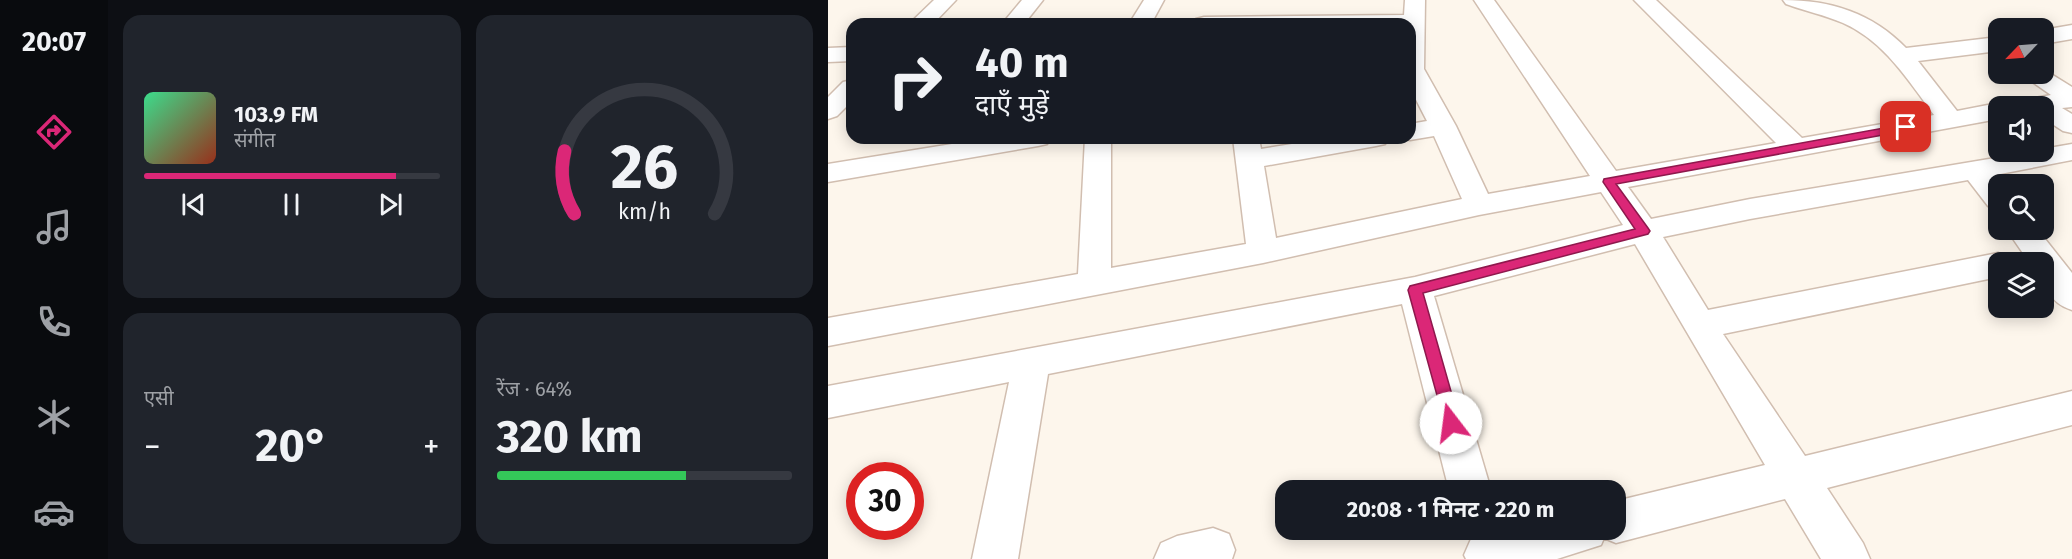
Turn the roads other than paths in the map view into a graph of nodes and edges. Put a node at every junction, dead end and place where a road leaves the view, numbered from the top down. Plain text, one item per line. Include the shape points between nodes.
1 (946, 0) edge
2 (1033, 0) edge
3 (1154, 0) edge
4 (1249, 0) edge
5 (1484, 0) edge
6 (1644, 0) edge
7 (1845, 0) edge
8 (1797, 2) edge
9 (1415, 10) edge
10 (926, 18) edge
11 (1018, 18) edge
12 (1144, 18) edge
13 (1241, 18) edge
14 (1314, 18) edge
15 (2072, 32) edge
16 (2054, 35) edge
17 (1988, 47) edge
18 (846, 54) edge
19 (828, 55) edge
20 (1901, 56) junction
21 (1416, 78) edge
22 (2051, 84) edge
23 (2072, 98) edge
24 (2054, 102) edge
25 (1988, 113) edge
26 (2054, 115) edge
27 (1950, 119) junction
28 (2072, 125) edge
29 (1443, 126) junction
30 (1416, 131) edge
31 (1002, 144) edge
32 (1098, 144) edge
33 (1306, 144) edge
34 (1248, 149) edge
35 (1798, 149) junction
36 (2072, 152) edge
37 (1976, 171) junction
38 (828, 173) edge
39 (1608, 182) junction
40 (1988, 186) edge
41 (1479, 205) junction
42 (1643, 231) junction
43 (2030, 240) edge
44 (1263, 252) junction
45 (2040, 252) edge
46 (1988, 267) edge
47 (2054, 272) edge
48 (1094, 282) junction
49 (1415, 290) junction
50 (2072, 297) edge
51 (1699, 324) junction
52 (828, 332) edge
53 (1032, 362) junction
54 (828, 402) edge
55 (2072, 408) edge
56 (1795, 476) junction
57 (1467, 480) edge
58 (1626, 519) edge
59 (1530, 540) edge
60 (1485, 548) edge
61 (995, 559) edge
62 (1847, 559) edge

1 - 10 street
2 - 11 street
3 - 12 street
4 - 13 street
5 - 39 street
6 - 35 street
7 - 8 street
8 - 20 street via 1853,19
9 - 14 street
15 - 16 street
17 - 20 street
18 - 19 street
20 - 27 street
21 - 29 street
22 - 23 street
23 - 24 street
25 - 27 street
26 - 28 street
27 - 35 street
29 - 30 street
29 - 41 street
31 - 38 street
32 - 48 street
33 - 34 street
34 - 44 street
35 - 39 street
36 - 37 street
37 - 40 street
37 - 42 street
39 - 41 street
39 - 42 street
41 - 44 street
42 - 49 street
42 - 51 street
43 - 45 street
44 - 48 street
46 - 51 street
47 - 50 street
48 - 52 street
49 - 53 street
49 - 57 street
51 - 56 street
53 - 54 street
53 - 61 street
55 - 56 street
56 - 58 street
56 - 62 street
59 - 60 street

